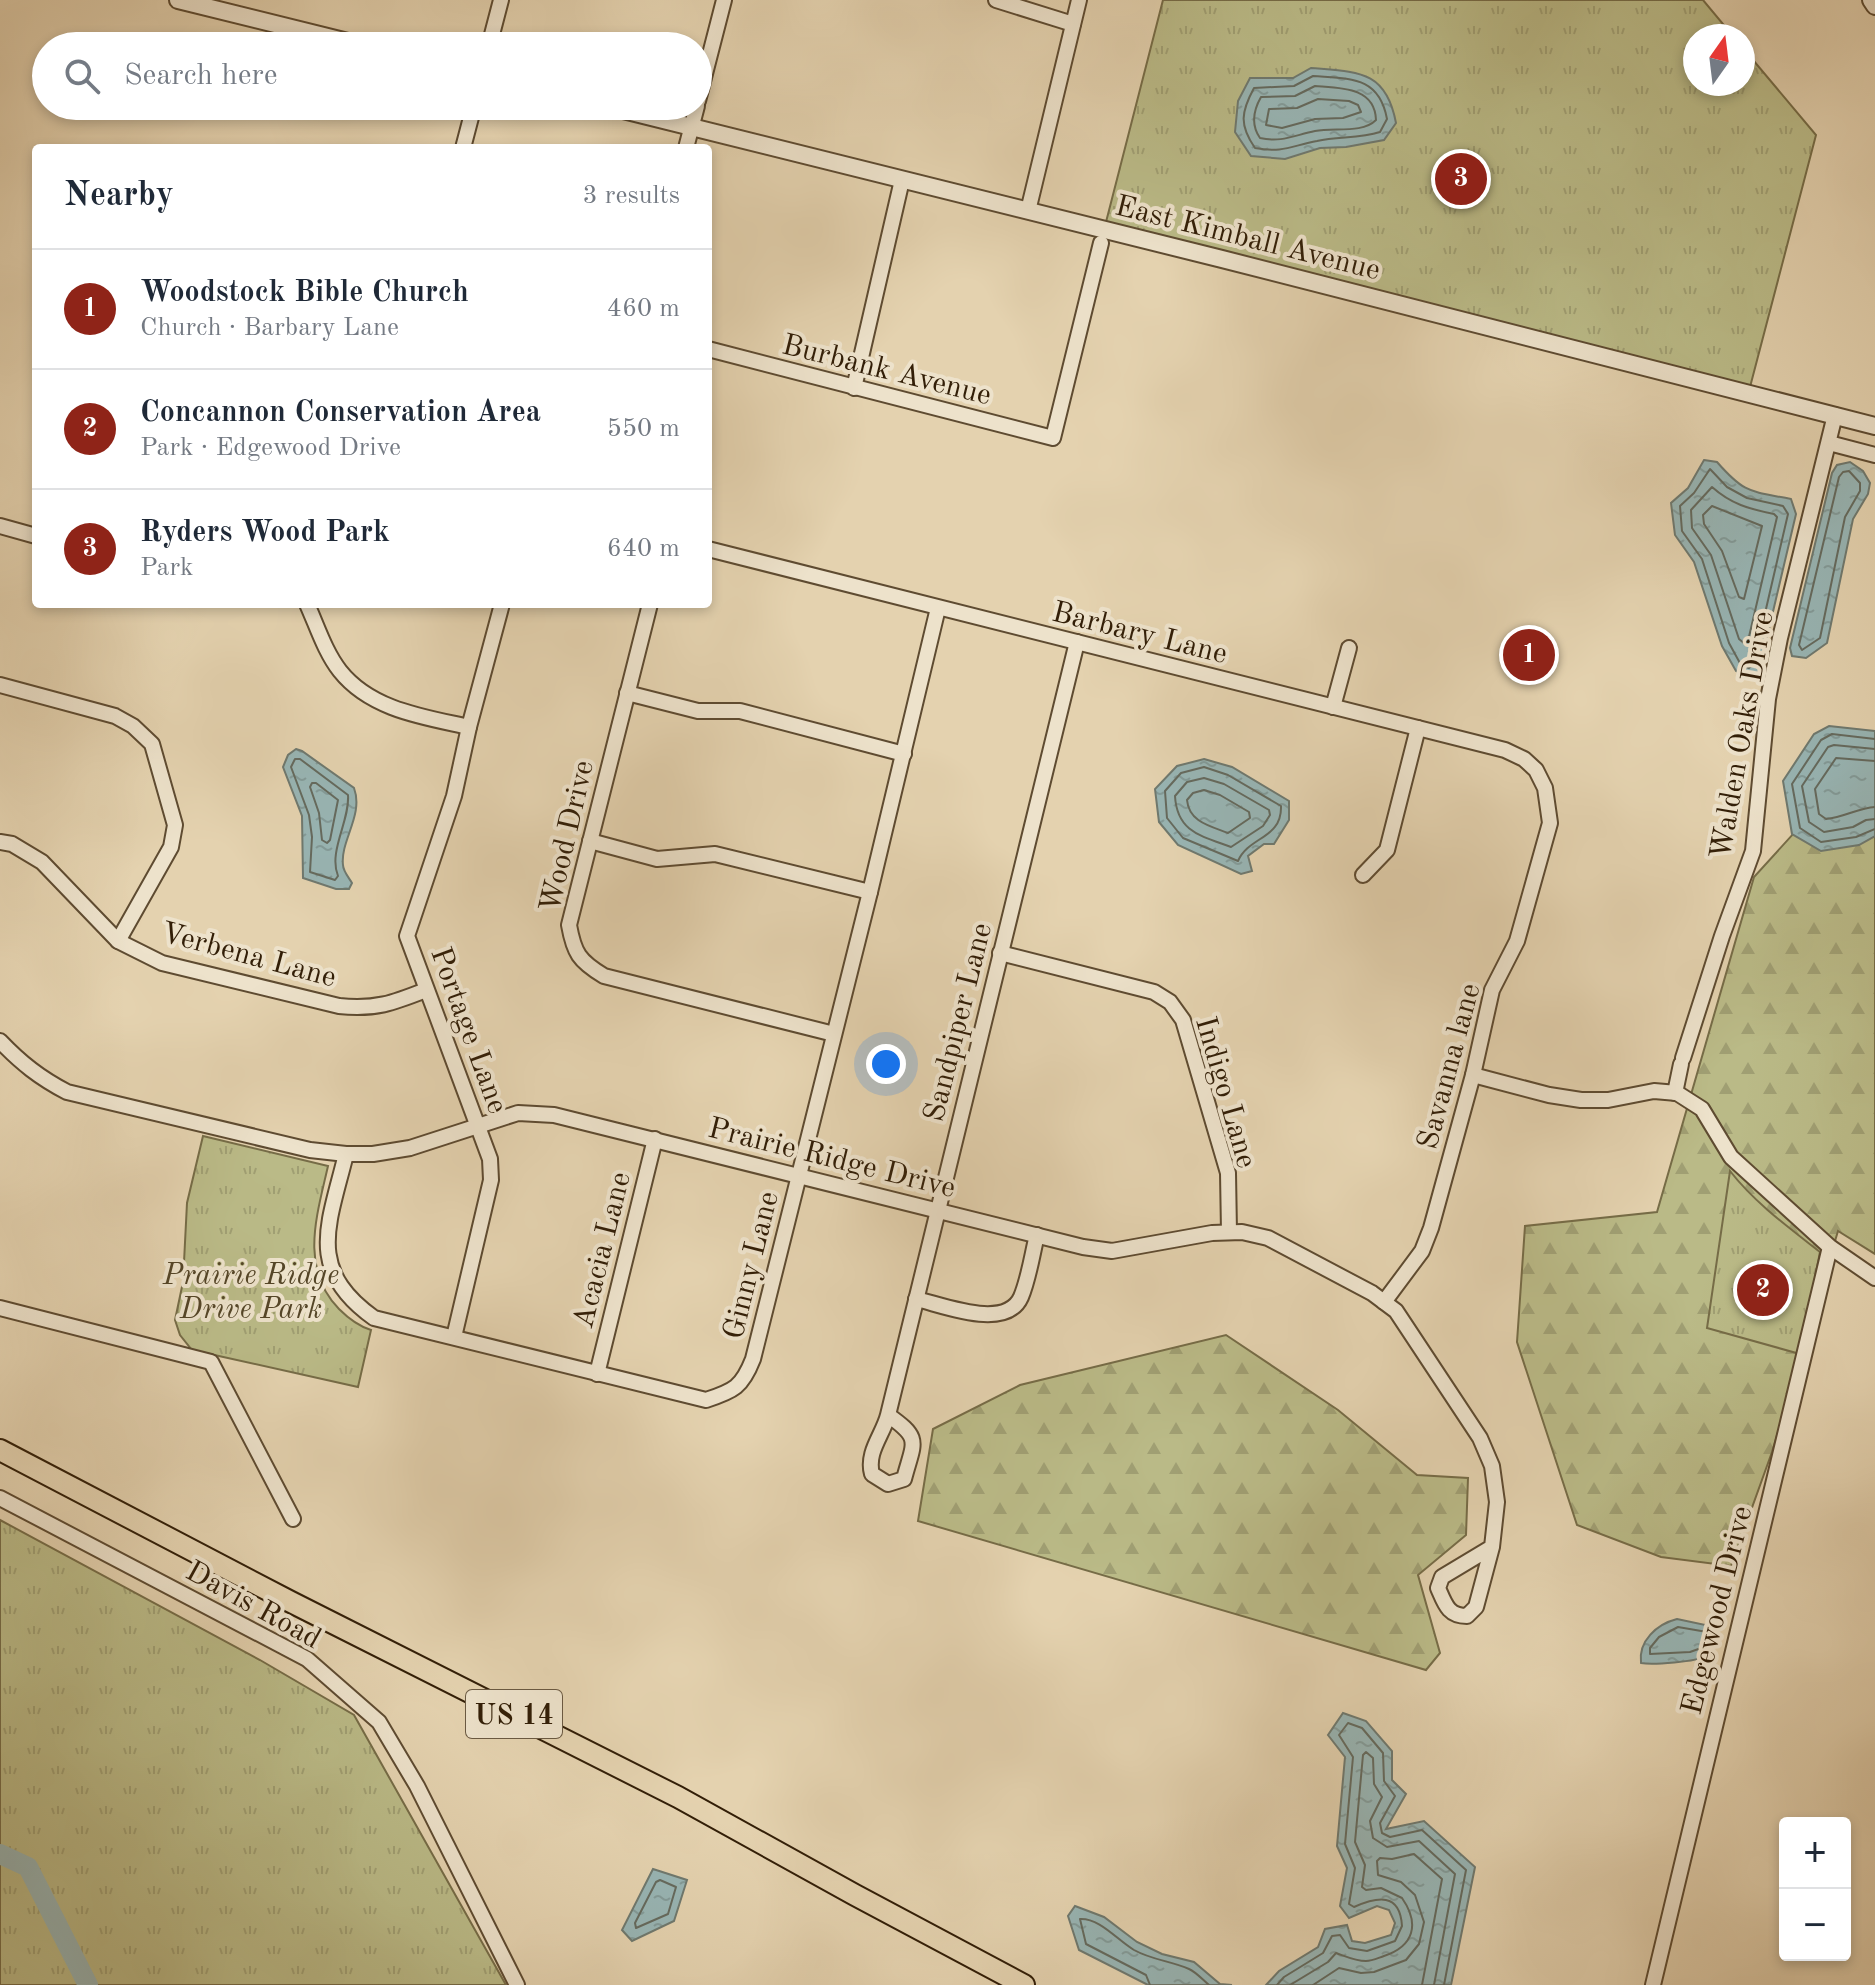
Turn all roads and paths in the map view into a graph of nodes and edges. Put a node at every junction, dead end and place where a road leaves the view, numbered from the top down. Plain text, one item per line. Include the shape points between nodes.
1 (178, 0) edge
2 (501, 0) edge
3 (724, 0) edge
4 (996, 0) edge
5 (1079, 0) edge
6 (1871, 0) edge
7 (1875, 6) edge
8 (1073, 24) junction
9 (307, 32) edge
10 (493, 32) edge
11 (712, 46) edge
12 (470, 120) edge
13 (663, 120) edge
14 (693, 120) edge
15 (691, 127) junction
16 (464, 144) edge
17 (687, 144) edge
18 (902, 180) junction
19 (1028, 211) junction
20 (1101, 243) dead end
21 (712, 350) edge
22 (854, 388) junction
23 (1835, 415) junction
24 (1875, 426) edge
25 (1829, 443) junction
26 (1875, 455) edge
27 (0, 526) edge
28 (32, 535) edge
29 (712, 550) edge
30 (309, 608) edge
31 (501, 608) edge
32 (649, 608) edge
33 (938, 608) junction
34 (1077, 642) junction
35 (1349, 648) dead end
36 (0, 685) edge
37 (627, 693) junction
38 (1333, 707) junction
39 (469, 727) junction
40 (1418, 728) junction
41 (904, 754) junction
42 (1545, 788) joint
43 (590, 841) junction
44 (0, 842) edge
45 (1363, 875) dead end
46 (870, 892) junction
47 (118, 941) junction
48 (1000, 953) junction
49 (426, 990) junction
50 (834, 1034) junction
51 (0, 1041) edge
52 (1473, 1075) junction
53 (1675, 1093) junction
54 (477, 1125) junction
55 (655, 1139) junction
56 (346, 1154) junction
57 (799, 1175) junction
58 (937, 1210) junction
59 (1229, 1232) junction
60 (1037, 1235) junction
61 (1830, 1247) junction
62 (1875, 1278) edge
63 (916, 1299) junction
64 (1384, 1302) junction
65 (0, 1308) edge
66 (454, 1337) junction
67 (597, 1374) junction
68 (888, 1415) junction
69 (0, 1450) edge
70 (0, 1498) edge
71 (293, 1519) dead end
72 (1492, 1547) junction
73 (517, 1985) edge
74 (1024, 1985) edge
75 (1653, 1985) edge

1 - 9 street
2 - 10 street
3 - 11 street
4 - 8 street
5 - 8 street
6 - 7 street
8 - 19 street
12 - 16 street
13 - 15 street, East Kimball Avenue
14 - 15 street
15 - 17 street
15 - 18 street, East Kimball Avenue
18 - 19 street, East Kimball Avenue
18 - 22 street
19 - 23 street, East Kimball Avenue
20 - 22 street, Burbank Avenue via 1053,438
21 - 22 street, Burbank Avenue
23 - 24 street, East Kimball Avenue
23 - 25 street, Walden Oaks Drive
25 - 26 street
25 - 53 street, Walden Oaks Drive via 1768,699 1753,851
27 - 28 street
29 - 33 street, Barbary Lane
30 - 39 street via 340,672 365,693 400,712
31 - 39 street, Portage Lane
32 - 37 street, Wood Drive
33 - 34 street, Barbary Lane
33 - 41 street, Ginny Lane
34 - 38 street, Barbary Lane
34 - 48 street, Sandpiper Lane
35 - 38 street
36 - 47 street via 115,716 152,744 175,825 171,847
37 - 41 street via 698,711 740,711
37 - 43 street, Wood Drive
38 - 40 street, Barbary Lane
39 - 49 street, Portage Lane via 454,796 407,936
40 - 42 street, Barbary Lane via 1505,750 1536,770
40 - 45 street via 1387,850
41 - 46 street, Ginny Lane
42 - 52 street, Savanna lane via 1550,823 1517,941 1492,990
43 - 46 street via 657,859 715,854
43 - 50 street, Wood Drive via 569,925 573,947 584,964 604,976
44 - 47 street, Verbena Lane via 42,862
46 - 50 street, Ginny Lane
47 - 49 street, Verbena Lane via 162,963 339,1006 385,1006
48 - 58 street, Sandpiper Lane
48 - 59 street, Indigo Lane via 1154,992 1170,1002 1183,1020 1228,1173
49 - 54 street, Portage Lane
50 - 57 street, Ginny Lane
51 - 56 street, Prairie Ridge Drive via 40,1078 67,1092
52 - 53 street via 1581,1100
52 - 64 street, Savanna lane via 1422,1251
53 - 61 street via 1702,1109 1731,1157
54 - 55 street, Prairie Ridge Drive via 518,1113 554,1115
54 - 56 street, Prairie Ridge Drive via 410,1148
54 - 66 street, Portage Lane via 490,1159 491,1180
55 - 57 street, Prairie Ridge Drive
55 - 67 street, Acacia Lane
56 - 66 street, Ginny Lane via 328,1232 327,1259 338,1284 374,1318
57 - 58 street, Prairie Ridge Drive
57 - 67 street, Ginny Lane via 753,1359 746,1377 732,1391 706,1400
58 - 60 street, Prairie Ridge Drive
58 - 63 street, Sandpiper Lane
59 - 60 street, Prairie Ridge Drive via 1112,1251
59 - 64 street, Prairie Ridge Drive via 1268,1238
60 - 63 street via 1020,1299 1011,1309 984,1315
61 - 62 street
61 - 75 street, Edgewood Drive
63 - 68 street, Sandpiper Lane
64 - 72 street, Prairie Ridge Drive via 1396,1311 1480,1438 1492,1466 1497,1502
65 - 71 street via 211,1362
66 - 67 street, Ginny Lane
68 - 68 street, Sandpiper Lane via 870,1466 872,1474 888,1484 904,1479 914,1442 911,1432
69 - 74 main road, US 14 via 678,1797
70 - 73 street, Davis Road via 307,1659 379,1722
72 - 72 street, Prairie Ridge Drive via 1476,1607 1467,1616 1457,1616 1448,1610 1438,1588 1442,1577

